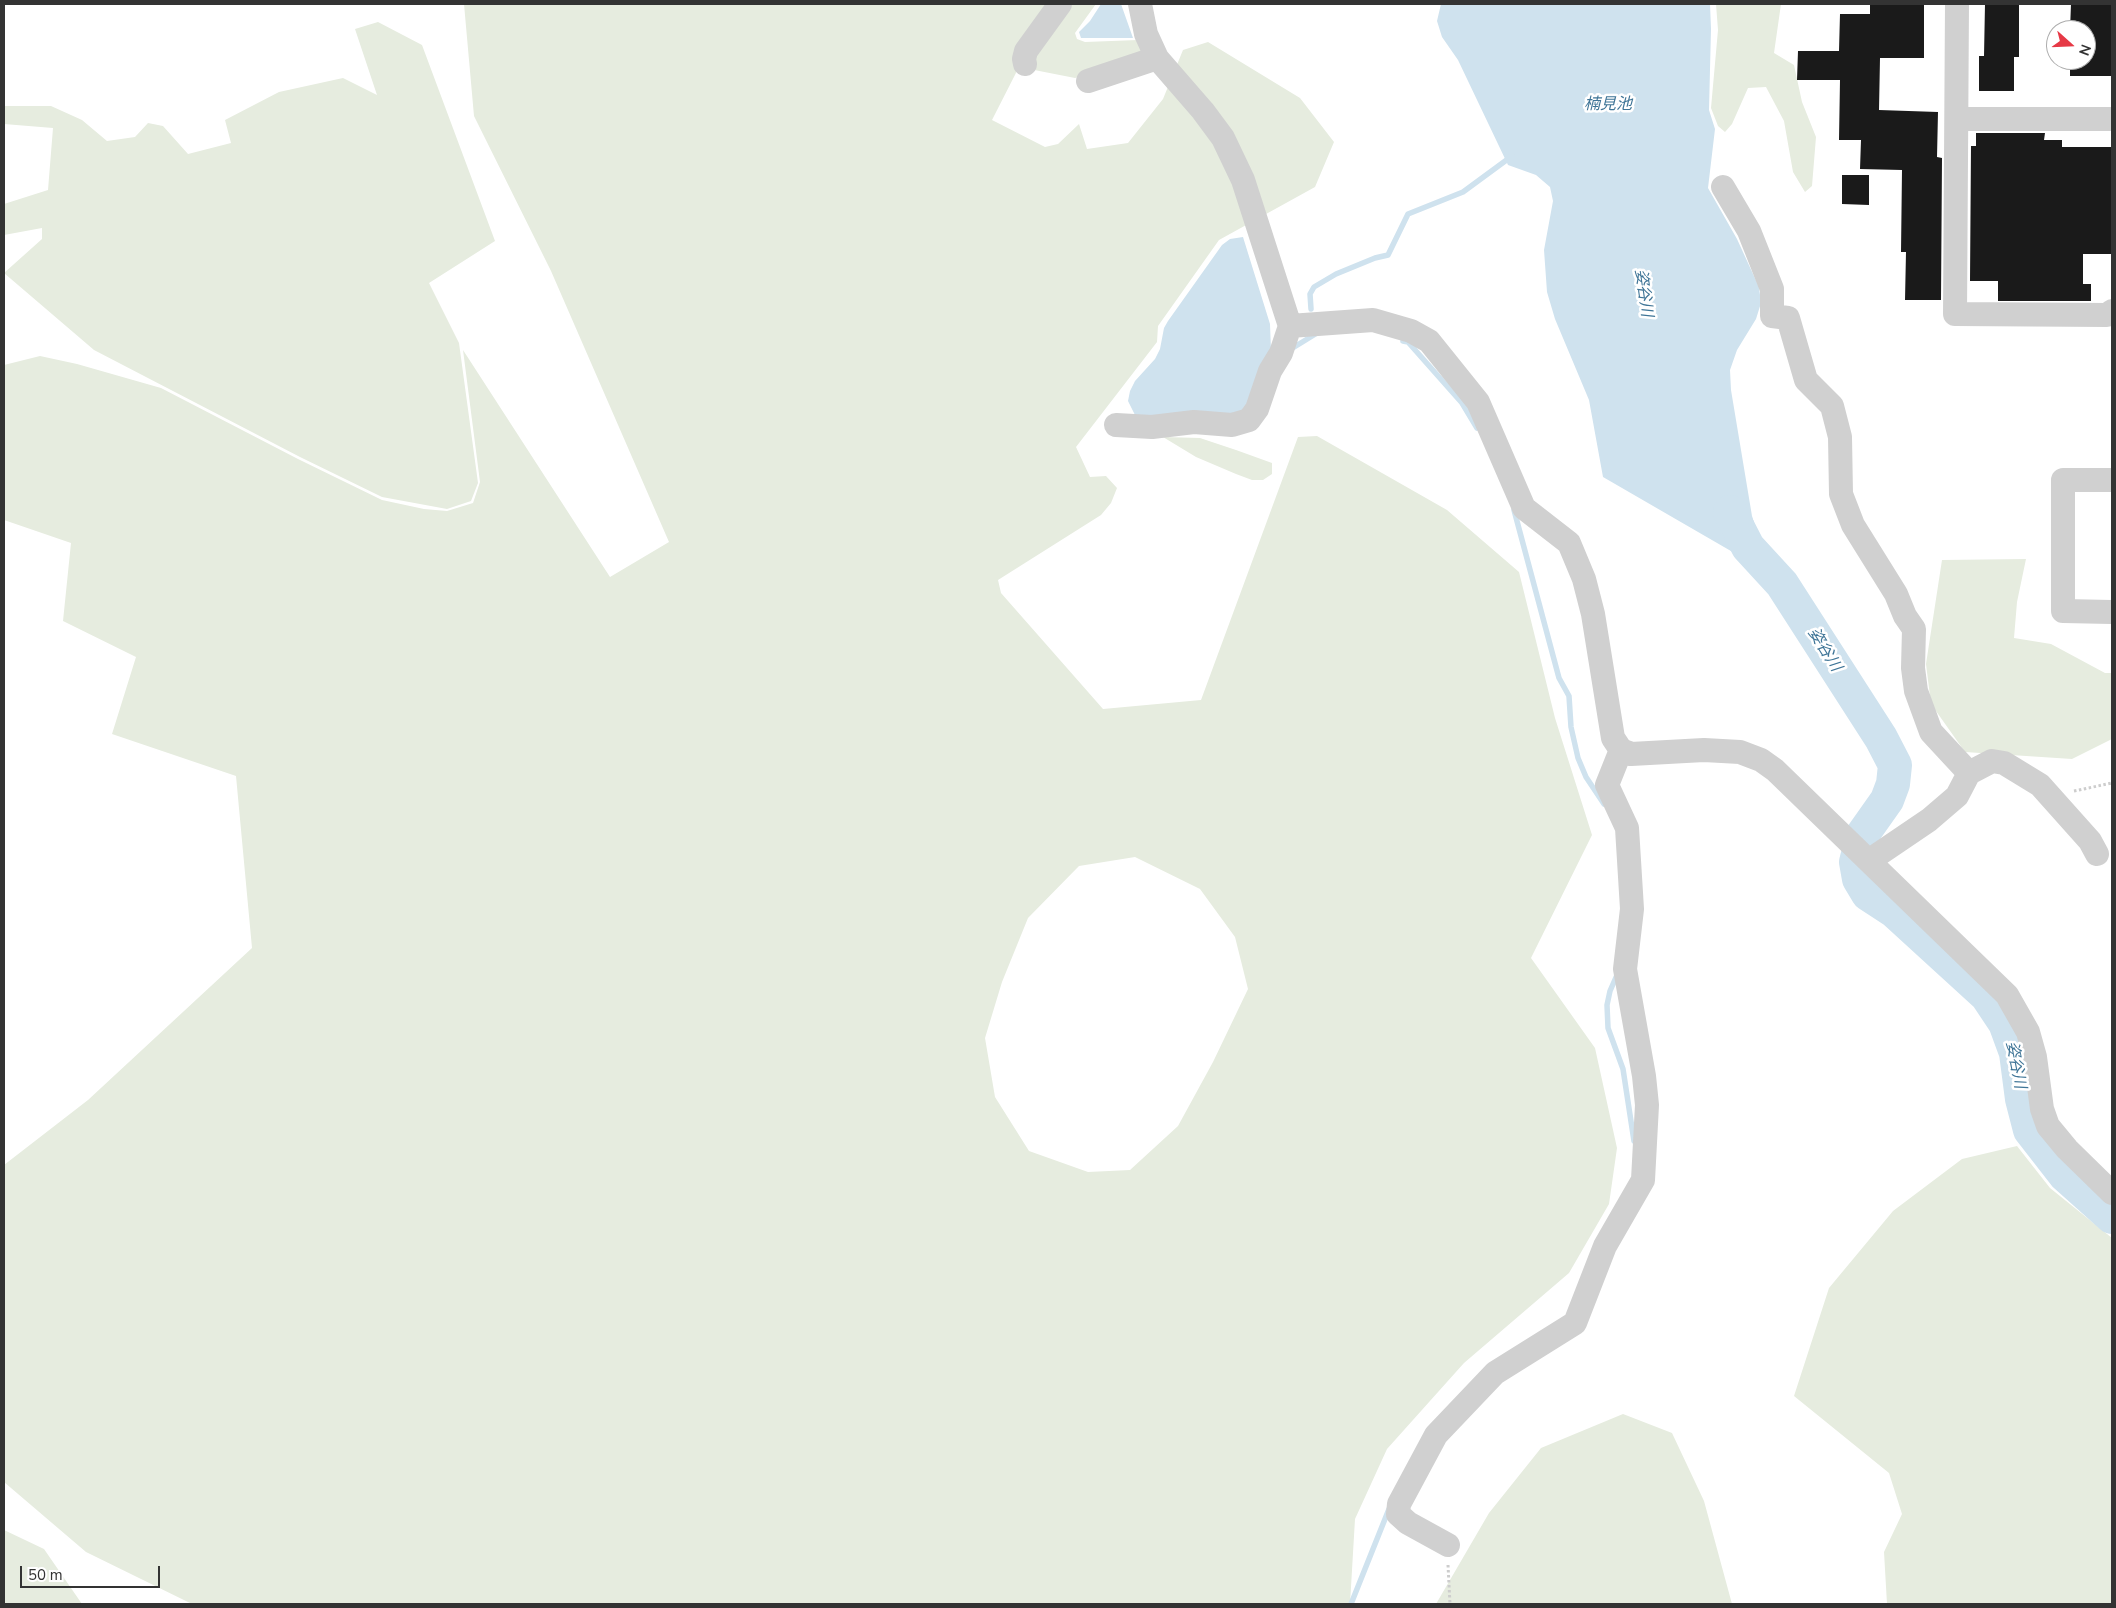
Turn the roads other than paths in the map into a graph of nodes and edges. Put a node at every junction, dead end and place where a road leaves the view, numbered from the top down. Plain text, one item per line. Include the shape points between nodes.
1 (1060, 4) edge
2 (1140, 4) edge
3 (1957, 4) edge
4 (1156, 58) junction
5 (1025, 64) dead end
6 (1088, 82) dead end
7 (1957, 119) junction
8 (2112, 119) edge
9 (1723, 187) dead end
10 (2110, 313) edge
11 (1290, 326) junction
12 (1116, 425) dead end
13 (2112, 480) edge
14 (2112, 612) edge
15 (1621, 750) junction
16 (1969, 774) junction
17 (2096, 854) dead end
18 (1868, 858) junction
19 (2112, 1193) edge
20 (1448, 1545) road end

1 - 5 street via 1026,51
2 - 4 street via 1146,34
3 - 7 street
4 - 6 street
4 - 11 street via 1204,111 1227,146 1243,180
7 - 8 street
7 - 10 street via 1955,314
9 - 16 street via 1749,231 1772,289 1772,316 1788,318 1806,380 1832,406 1840,437 1841,494 1854,525 1914,629 1916,691 1931,732
11 - 12 street via 1257,409 1249,420 1232,425 1194,422 1152,427
11 - 15 street via 1373,320 1411,332 1428,342 1478,402 1524,508 1568,543 1584,579 1593,614 1613,738
13 - 14 street via 2063,480 2063,611
15 - 18 street via 1631,754 1704,750 1740,752 1761,760
15 - 20 street via 1607,785 1626,828 1632,909 1625,969 1647,1105 1643,1180 1605,1246 1575,1323 1495,1373 1436,1435 1399,1504 1398,1514 1408,1523
16 - 17 street via 1992,761 2004,763 2040,785 2090,841
16 - 18 street via 1957,796 1929,820
18 - 19 street via 2007,994 2028,1032 2048,1126

